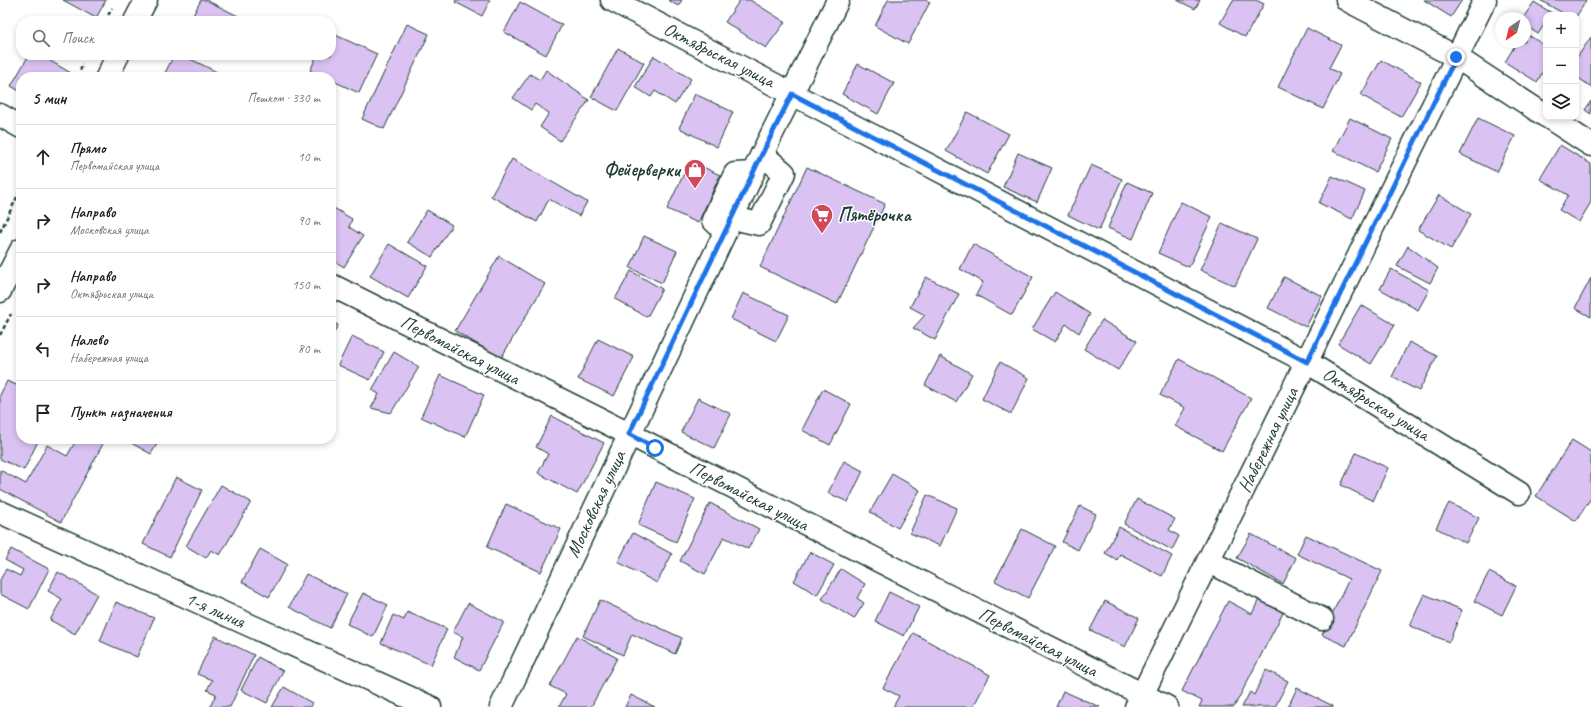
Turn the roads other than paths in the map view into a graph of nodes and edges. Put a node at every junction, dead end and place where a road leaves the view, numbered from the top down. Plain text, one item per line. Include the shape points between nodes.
1 (146, 0) edge
2 (612, 0) edge
3 (838, 0) edge
4 (1347, 0) edge
5 (1485, 0) edge
6 (138, 16) edge
7 (1456, 57) junction
8 (116, 60) edge
9 (110, 72) edge
10 (792, 94) junction
11 (1543, 113) edge
12 (0, 115) edge
13 (1553, 120) edge
14 (16, 124) edge
15 (1591, 145) edge
16 (762, 154) junction
17 (729, 225) junction
18 (16, 260) edge
19 (336, 288) edge
20 (0, 291) edge
21 (1307, 362) junction
22 (629, 434) junction
23 (1519, 493) dead end
24 (0, 512) edge
25 (1208, 561) junction
26 (1322, 619) dead end
27 (1139, 701) edge
28 (430, 707) edge
29 (501, 707) edge
30 (1167, 707) edge

1 - 6 street
2 - 10 street, Октябрьская улица
3 - 10 street
4 - 7 street
5 - 7 street, Набережная улица
7 - 11 street
7 - 21 street, Набережная улица
8 - 9 street
10 - 16 street
10 - 21 street, Октябрьская улица
12 - 14 street
13 - 15 street
16 - 17 street via 753,173 735,174 713,220
16 - 17 street via 784,173 759,224
17 - 22 street, Московская улица
18 - 20 street
19 - 22 street, Первомайская улица
21 - 23 street, Октябрьская улица
21 - 25 street, Набережная улица
22 - 27 street, Первомайская улица
22 - 29 street, Московская улица
24 - 28 street, 1-я линия
25 - 26 street
25 - 27 street, Набережная улица
27 - 30 street, Первомайская улица

